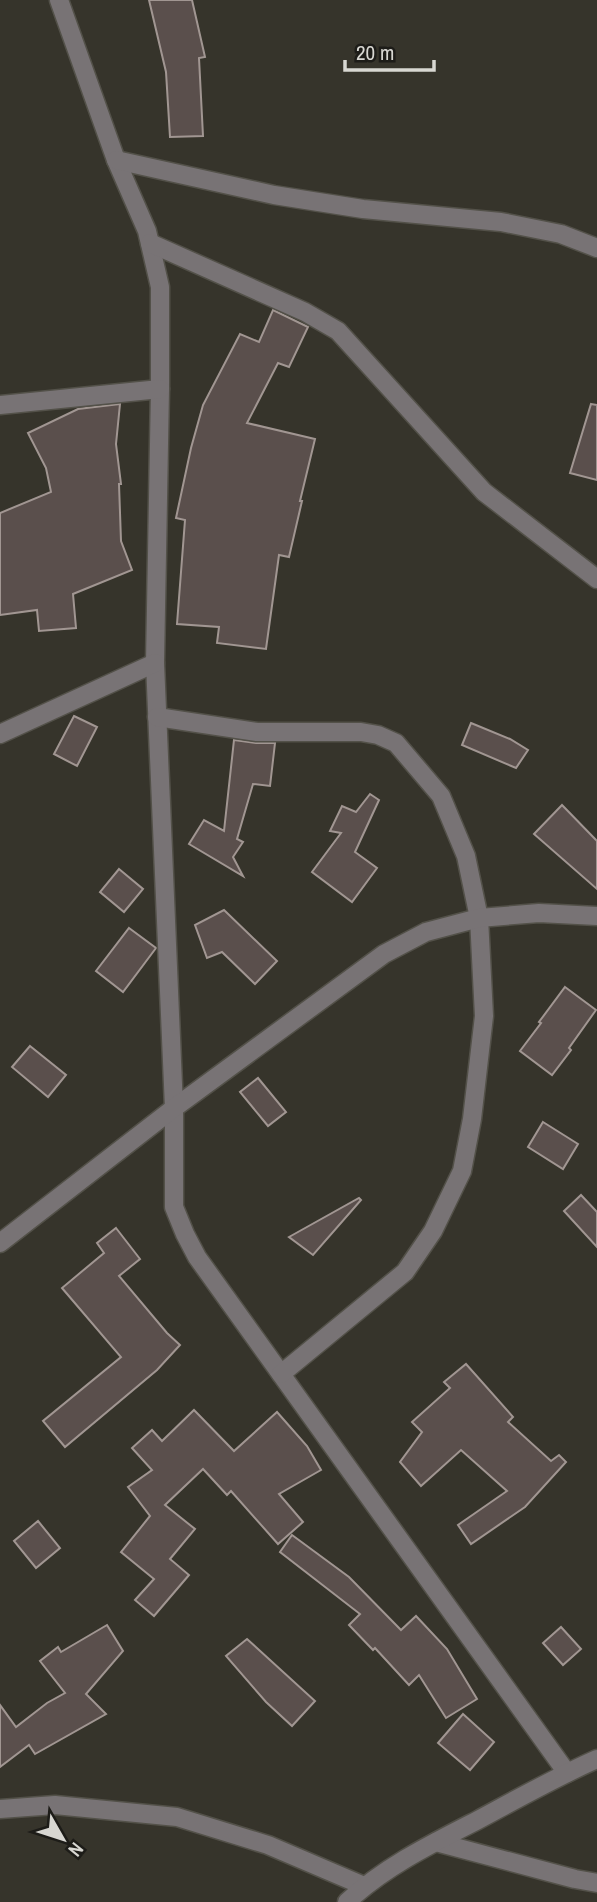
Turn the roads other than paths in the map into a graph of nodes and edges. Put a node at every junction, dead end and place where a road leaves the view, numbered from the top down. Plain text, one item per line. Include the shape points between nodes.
1 (59, 0) edge
2 (116, 160) junction
3 (150, 243) junction
4 (597, 248) edge
5 (160, 389) junction
6 (0, 405) edge
7 (597, 579) edge
8 (155, 663) junction
9 (157, 717) junction
10 (0, 734) edge
11 (597, 916) edge
12 (479, 918) junction
13 (174, 1108) junction
14 (0, 1243) edge
15 (281, 1374) junction
16 (597, 1759) edge
17 (567, 1773) junction
18 (0, 1809) edge
19 (436, 1842) junction
20 (597, 1883) edge
21 (364, 1886) junction
22 (347, 1902) edge

1 - 2 street
2 - 3 street
2 - 4 street via 286,197 501,222 561,234
3 - 5 street via 160,287
3 - 7 street via 338,331 484,492
5 - 6 street
5 - 8 street
8 - 9 street
8 - 10 street
9 - 12 street via 257,732 361,732 396,743 441,796 466,856
9 - 13 street
11 - 12 street via 539,913
12 - 13 street via 426,932 384,954
12 - 15 street via 484,1016 462,1171 433,1231 405,1272
13 - 14 street
13 - 15 street via 174,1207 197,1257
15 - 17 street
16 - 17 street
17 - 19 street
18 - 21 street via 55,1805 177,1817 268,1845
19 - 20 street
19 - 21 street
21 - 22 street

